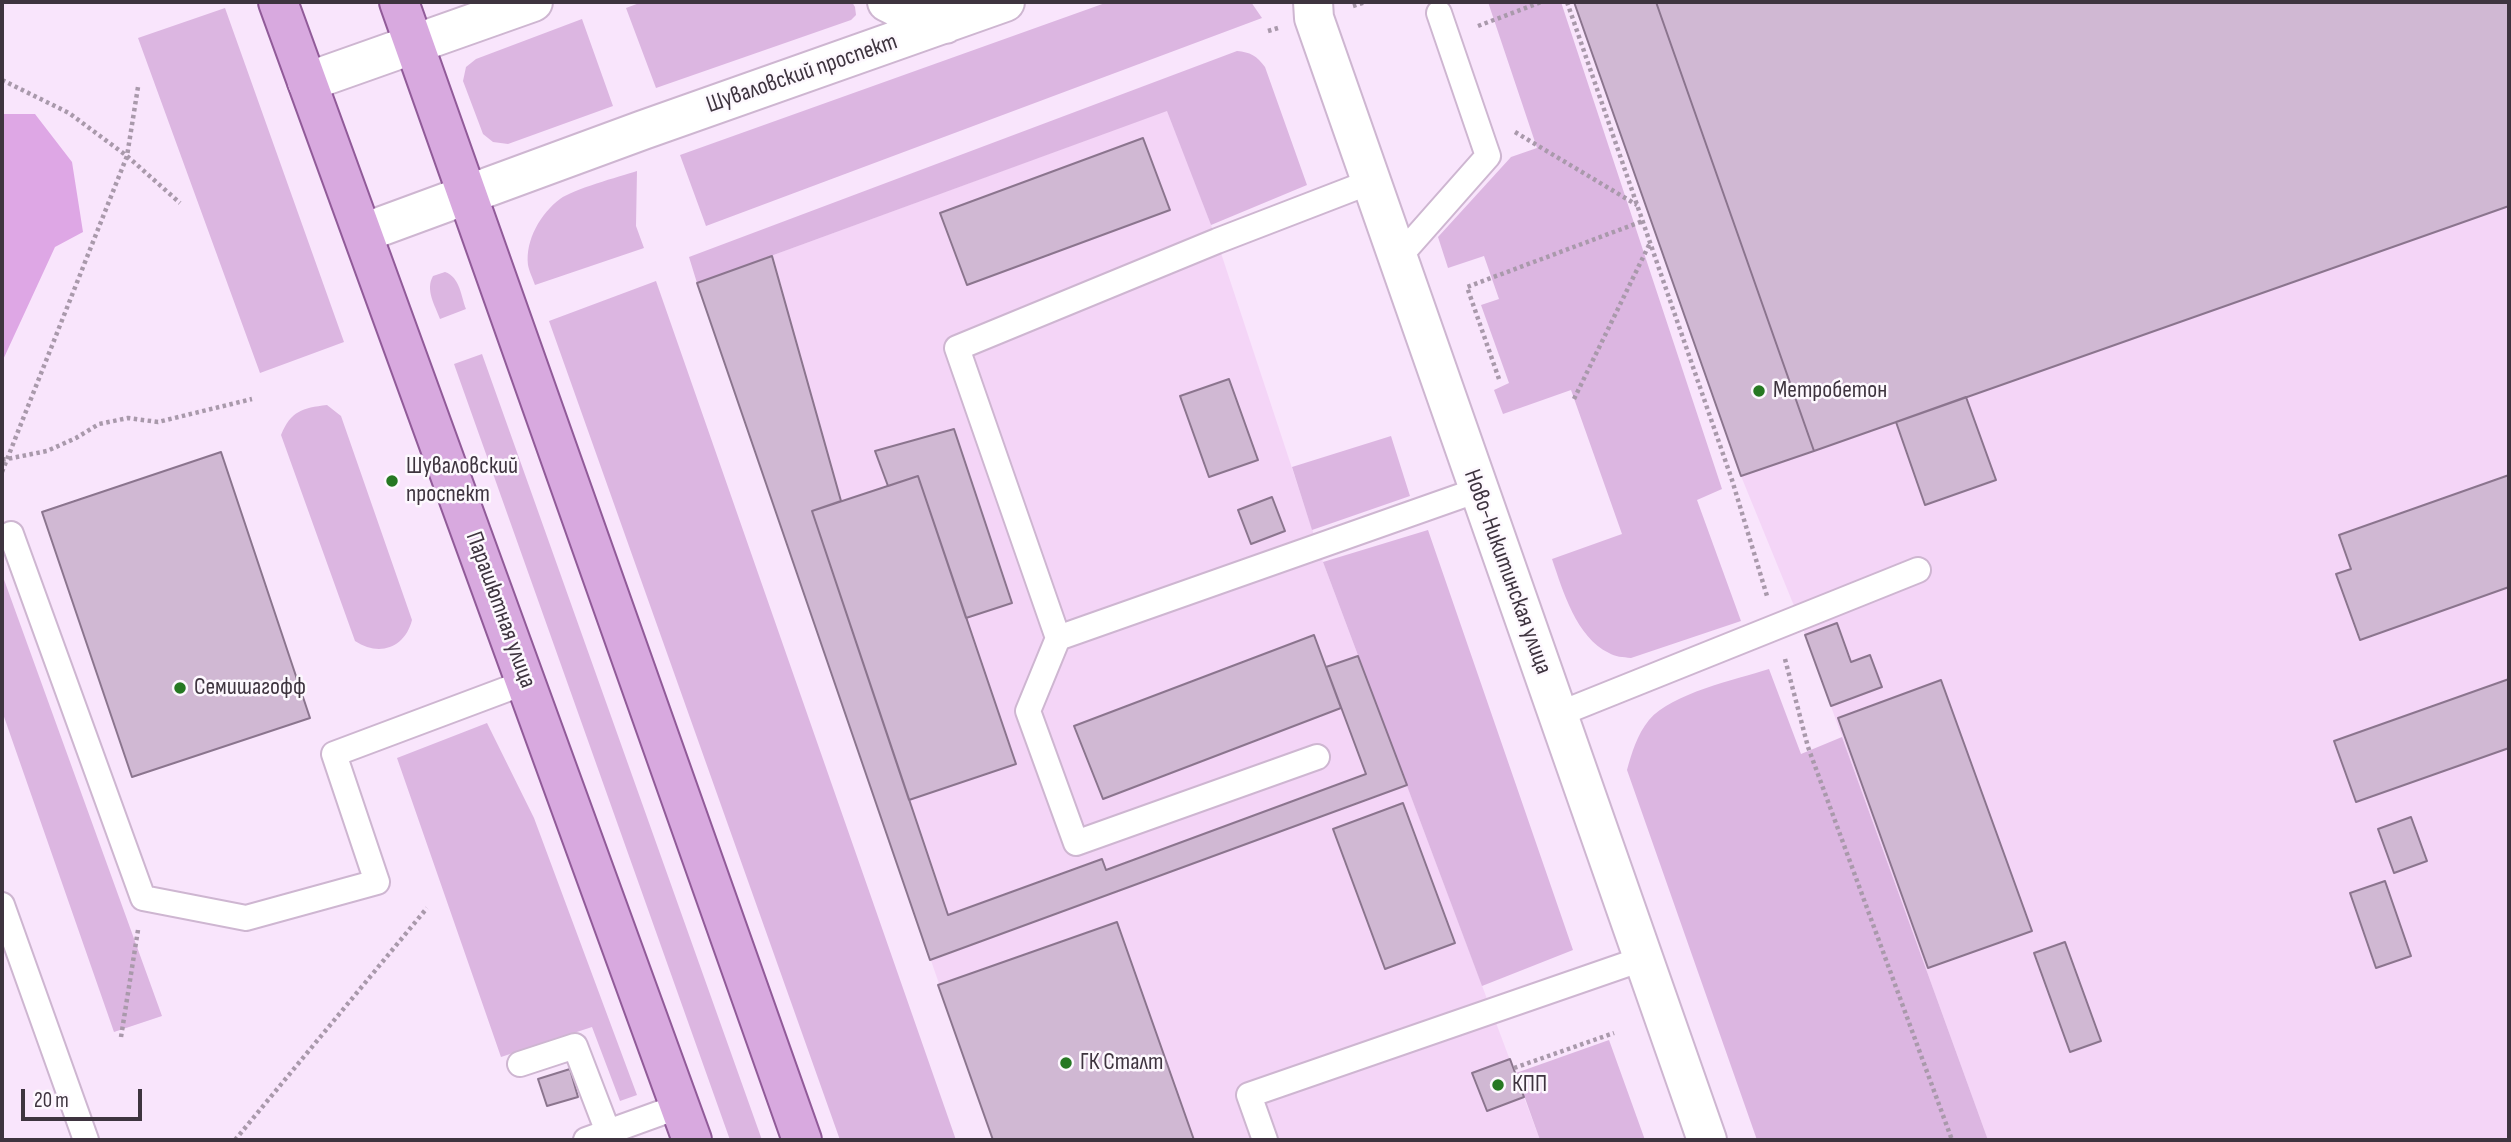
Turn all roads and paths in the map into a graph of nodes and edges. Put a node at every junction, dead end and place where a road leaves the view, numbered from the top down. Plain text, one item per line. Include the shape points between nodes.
1 (278, 2) edge
2 (399, 2) edge
3 (533, 2) edge
4 (887, 2) edge
5 (1005, 2) edge
6 (1366, 2) edge
7 (1541, 2) edge
8 (1567, 2) edge
9 (1356, 5) dead end
10 (1308, 7) edge
11 (1439, 13) dead end
12 (945, 23) junction
13 (1447, 37) junction
14 (414, 44) junction
15 (2, 80) edge
16 (307, 82) junction
17 (138, 88) dead end
18 (1472, 106) junction
19 (127, 156) junction
20 (1370, 182) junction
21 (467, 194) junction
22 (180, 203) dead end
23 (1637, 205) junction
24 (1643, 221) junction
25 (362, 233) junction
26 (1650, 242) junction
27 (1397, 259) junction
28 (1499, 379) dead end
29 (252, 398) dead end
30 (1574, 399) dead end
31 (9, 459) junction
32 (2, 460) edge
33 (2, 471) edge
34 (1478, 490) junction
35 (11, 534) dead end
36 (1919, 570) dead end
37 (1776, 627) junction
38 (1058, 638) junction
39 (526, 682) junction
40 (1559, 714) junction
41 (1317, 757) dead end
42 (143, 898) junction
43 (2, 905) edge
44 (427, 908) dead end
45 (1642, 959) junction
46 (1614, 1033) dead end
47 (121, 1037) dead end
48 (520, 1064) dead end
49 (1514, 1068) dead end
50 (686, 1123) edge
51 (597, 1136) edge
52 (86, 1140) edge
53 (235, 1140) edge
54 (802, 1140) edge
55 (1265, 1140) edge
56 (1707, 1140) edge
57 (1952, 1140) edge

1 - 16 main road, Парашютная улица
2 - 14 main road
3 - 14 street
4 - 12 street via 915,16
5 - 12 street, Шуваловский проспект
6 - 9 path
7 - 13 path
8 - 23 path
10 - 20 street, Ново-Никитинская улица
11 - 13 lane
12 - 21 street, Шуваловский проспект
13 - 18 lane
14 - 16 street
14 - 21 main road
15 - 19 path via 69,113
16 - 25 main road, Парашютная улица
17 - 19 path
18 - 23 path
18 - 27 lane via 1488,156
19 - 22 path
19 - 31 path
20 - 27 street, Ново-Никитинская улица
20 - 38 lane via 957,348
21 - 25 street, Шуваловский проспект
21 - 54 main road
23 - 24 path
24 - 26 path
24 - 28 path via 1467,287
25 - 39 main road, Парашютная улица
26 - 30 path
26 - 37 path via 1732,481
27 - 34 street, Ново-Никитинская улица
29 - 31 path via 158,422 128,418 99,424 47,451
31 - 32 path
31 - 33 path
34 - 38 lane
34 - 40 street, Ново-Никитинская улица
35 - 42 lane
36 - 37 lane
37 - 40 lane
37 - 57 path via 1808,747
38 - 41 lane via 1028,711 1076,844
39 - 42 lane via 334,754 377,882 246,918
39 - 50 main road, Парашютная улица
40 - 45 street, Ново-Никитинская улица
42 - 47 path
43 - 52 lane
44 - 53 path
45 - 55 lane via 1249,1095
45 - 56 street, Ново-Никитинская улица
46 - 49 path
48 - 51 lane via 575,1046
50 - 51 lane

